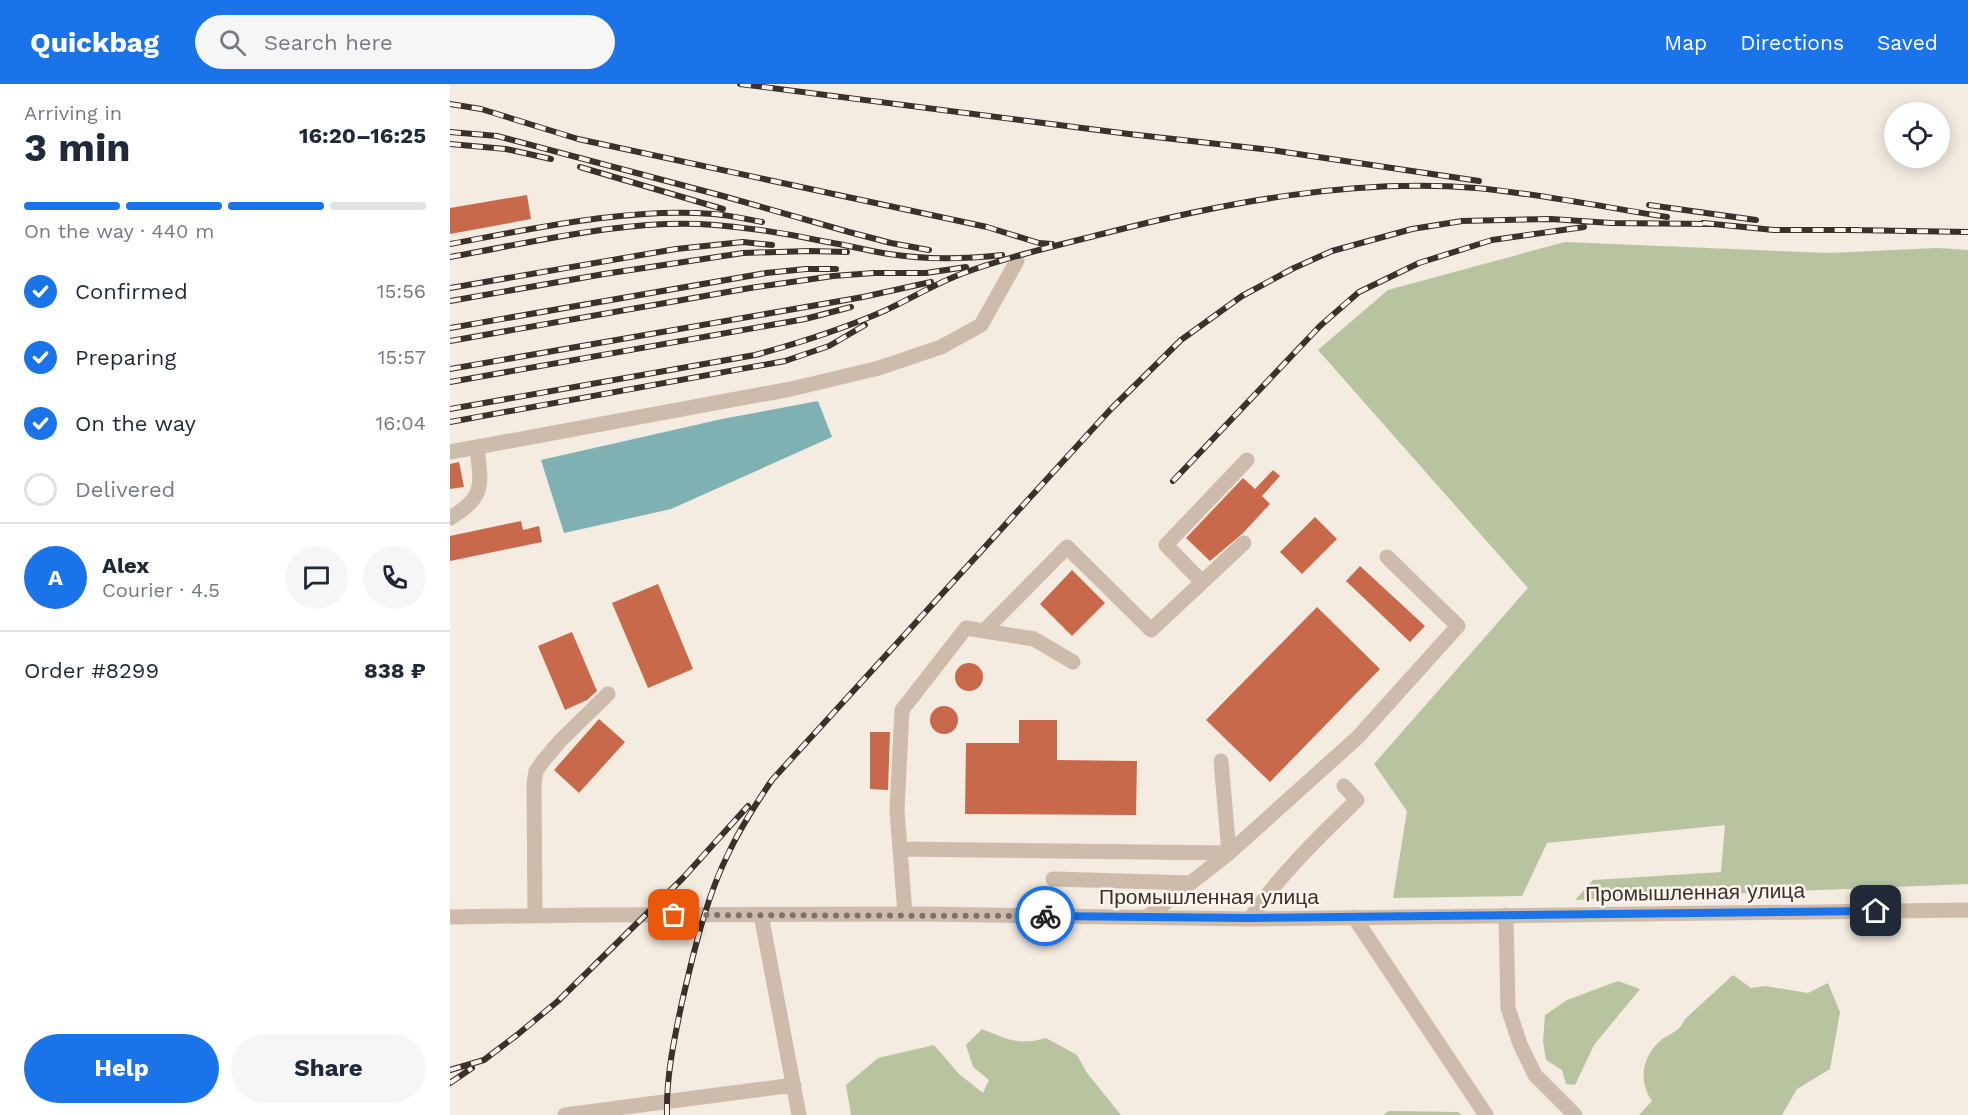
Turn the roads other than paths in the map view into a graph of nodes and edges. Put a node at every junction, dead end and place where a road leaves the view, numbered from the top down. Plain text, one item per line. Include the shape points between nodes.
1 (1017, 261) dead end
2 (477, 447) junction
3 (450, 452) edge
4 (1248, 460) dead end
5 (450, 518) edge
6 (1244, 543) dead end
7 (1388, 557) dead end
8 (1202, 582) junction
9 (984, 631) junction
10 (1073, 662) dead end
11 (608, 694) dead end
12 (1221, 761) dead end
13 (1344, 786) dead end
14 (900, 849) junction
15 (1229, 853) junction
16 (1053, 879) dead end
17 (1191, 883) junction
18 (1968, 910) edge
19 (905, 914) junction
20 (761, 915) junction
21 (1506, 915) junction
22 (536, 916) junction
23 (450, 917) edge
24 (1148, 917) junction
25 (1354, 917) junction
26 (1250, 918) junction
27 (794, 1085) junction
28 (565, 1115) edge
29 (799, 1115) edge
30 (1486, 1115) edge
31 (1575, 1115) edge

1 - 2 street via 981,325 941,347 879,368 791,389
2 - 3 street
2 - 5 street via 480,483 475,499
4 - 8 street via 1166,545
6 - 8 street
7 - 15 street via 1458,626 1358,737
8 - 9 street via 1151,630 1066,547
9 - 10 street via 1034,639
9 - 14 street via 966,628 902,710 897,810
11 - 22 street via 536,771
12 - 15 street
13 - 26 street via 1357,800 1269,890
14 - 15 street
14 - 19 street
15 - 17 street
16 - 17 street
17 - 24 street
18 - 21 street, Промышленная улица
19 - 20 street, Промышленная улица
19 - 24 street, Промышленная улица
20 - 22 street, Промышленная улица
20 - 27 street
21 - 25 street, Промышленная улица
21 - 31 street via 1508,1008 1520,1044 1536,1075
22 - 23 street, Промышленная улица
24 - 26 street, Промышленная улица
25 - 26 street, Промышленная улица
25 - 30 street
27 - 28 street
27 - 29 street

